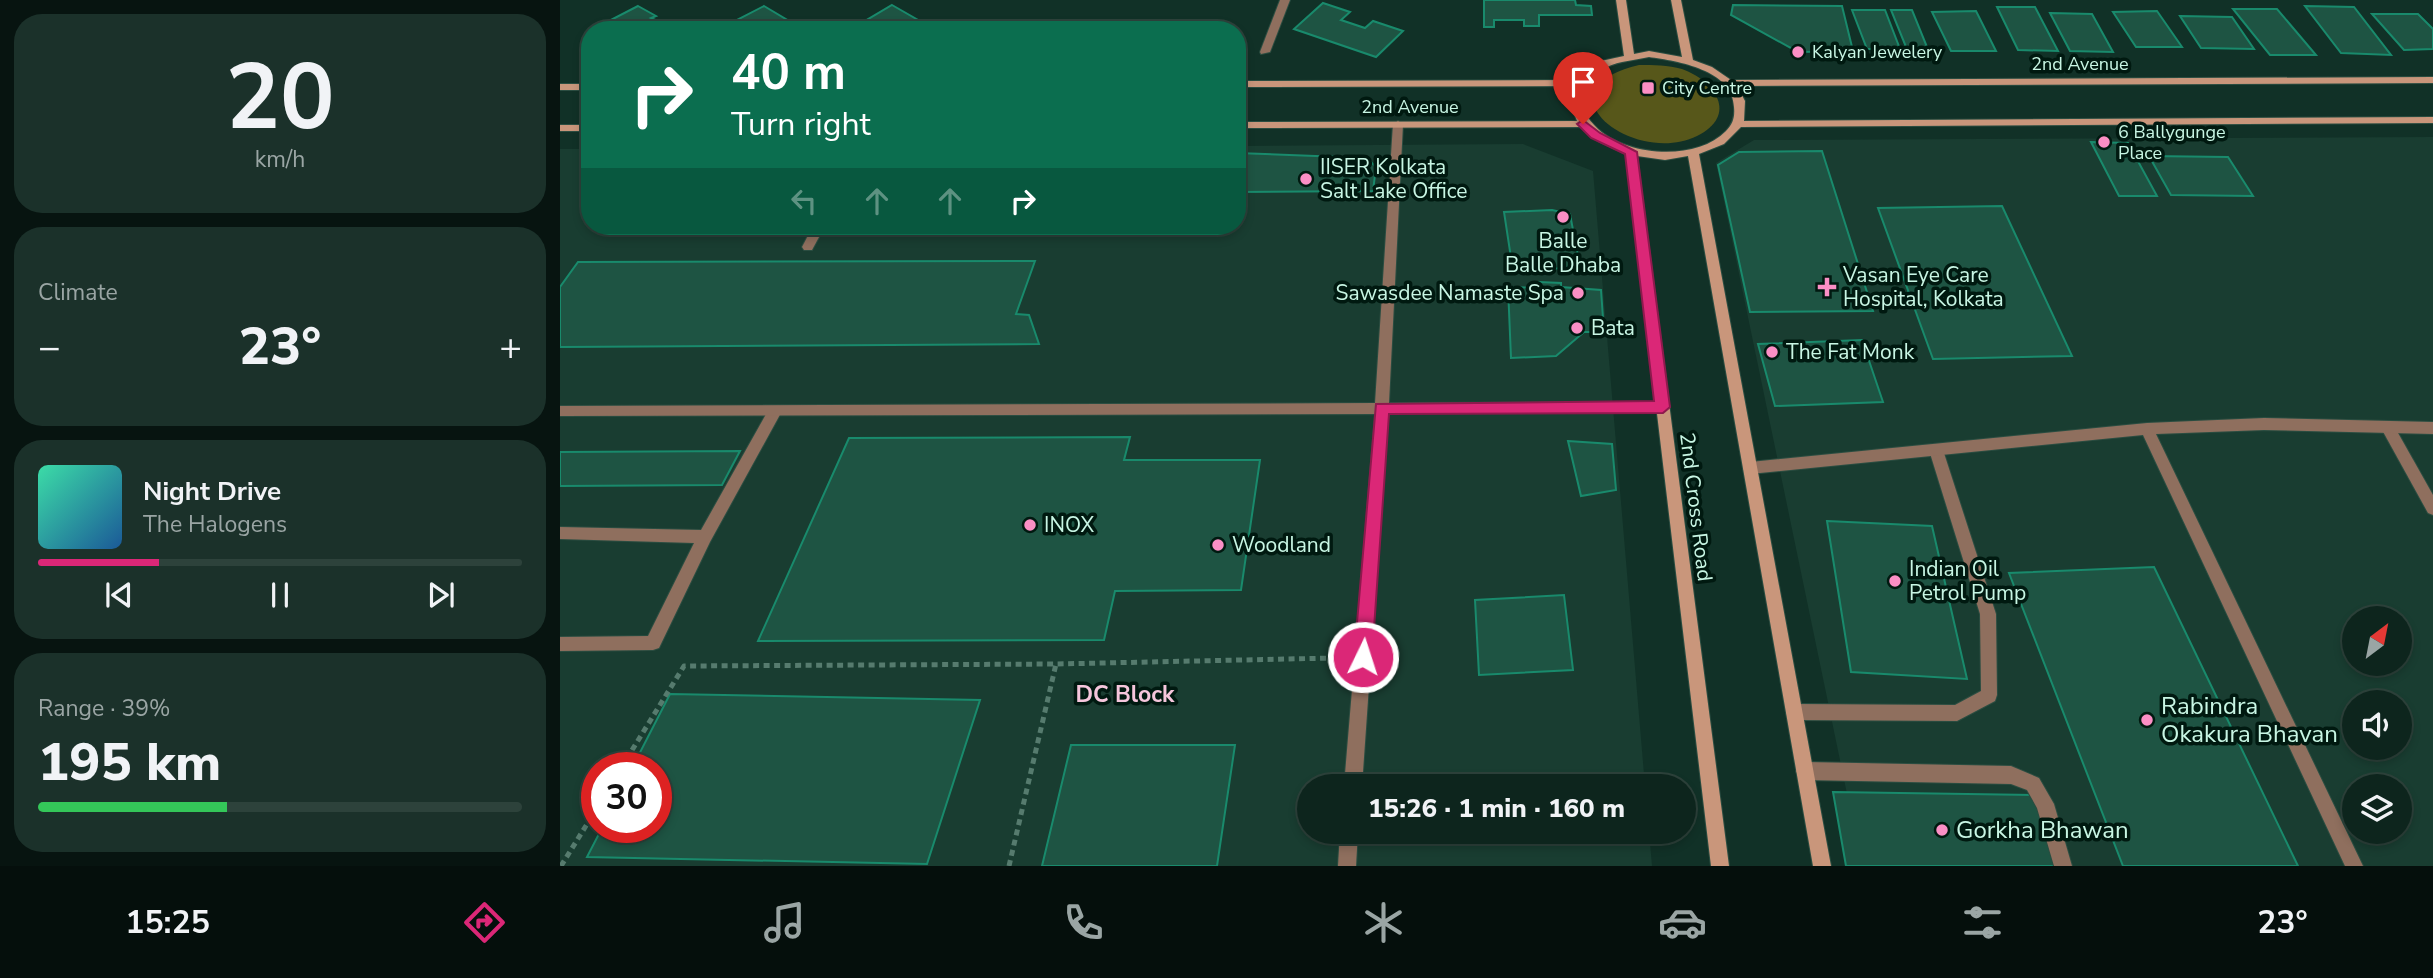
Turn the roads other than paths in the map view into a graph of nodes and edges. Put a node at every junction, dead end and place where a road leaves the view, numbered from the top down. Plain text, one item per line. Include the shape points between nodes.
1 (1285, 0) edge
2 (1621, 0) edge
3 (1676, 0) edge
4 (1265, 52) dead end
5 (1629, 56) junction
6 (1688, 60) junction
7 (2433, 80) edge
8 (1580, 83) junction
9 (1728, 83) junction
10 (1246, 84) edge
11 (560, 87) edge
12 (581, 87) edge
13 (2433, 120) edge
14 (1398, 124) junction
15 (1583, 124) junction
16 (1737, 124) junction
17 (1246, 125) edge
18 (560, 128) edge
19 (581, 128) edge
20 (1631, 152) junction
21 (1693, 154) junction
22 (815, 235) edge
23 (808, 247) dead end
24 (1663, 407) junction
25 (1382, 408) junction
26 (560, 411) edge
27 (775, 411) junction
28 (2388, 428) junction
29 (2433, 428) edge
30 (2147, 429) junction
31 (1936, 450) junction
32 (1750, 468) junction
33 (2433, 509) edge
34 (560, 533) edge
35 (705, 537) junction
36 (560, 644) edge
37 (1794, 712) junction
38 (1805, 771) junction
39 (1354, 774) edge
40 (1348, 844) edge
41 (1347, 866) edge
42 (1720, 866) edge
43 (1822, 866) edge
44 (2063, 866) edge
45 (2354, 866) edge

1 - 4 street
2 - 5 street
3 - 6 street
5 - 6 street
5 - 8 street via 1599,66
6 - 9 street
7 - 9 street, 2nd Avenue
8 - 10 street, 2nd Avenue
8 - 15 street via 1574,103
9 - 16 street via 1740,103
11 - 12 street
13 - 16 street
14 - 15 street, 2nd Avenue
14 - 17 street, 2nd Avenue
14 - 25 street
15 - 20 street via 1595,136
16 - 21 street via 1713,147
18 - 19 street
20 - 21 street
20 - 24 street, 2nd Cross Road
21 - 32 street
22 - 23 street
24 - 25 street
24 - 42 street, 2nd Cross Road
25 - 27 street
25 - 39 street
26 - 27 street
27 - 35 street
28 - 29 street
28 - 30 street via 2264,424
28 - 33 street
30 - 31 street
30 - 45 street
31 - 32 street
31 - 37 street via 1989,614 1989,695 1957,713
32 - 37 street
34 - 35 street
35 - 36 street via 653,643
37 - 38 street
38 - 43 street
38 - 44 street via 2011,775 2033,784 2045,804
40 - 41 street

